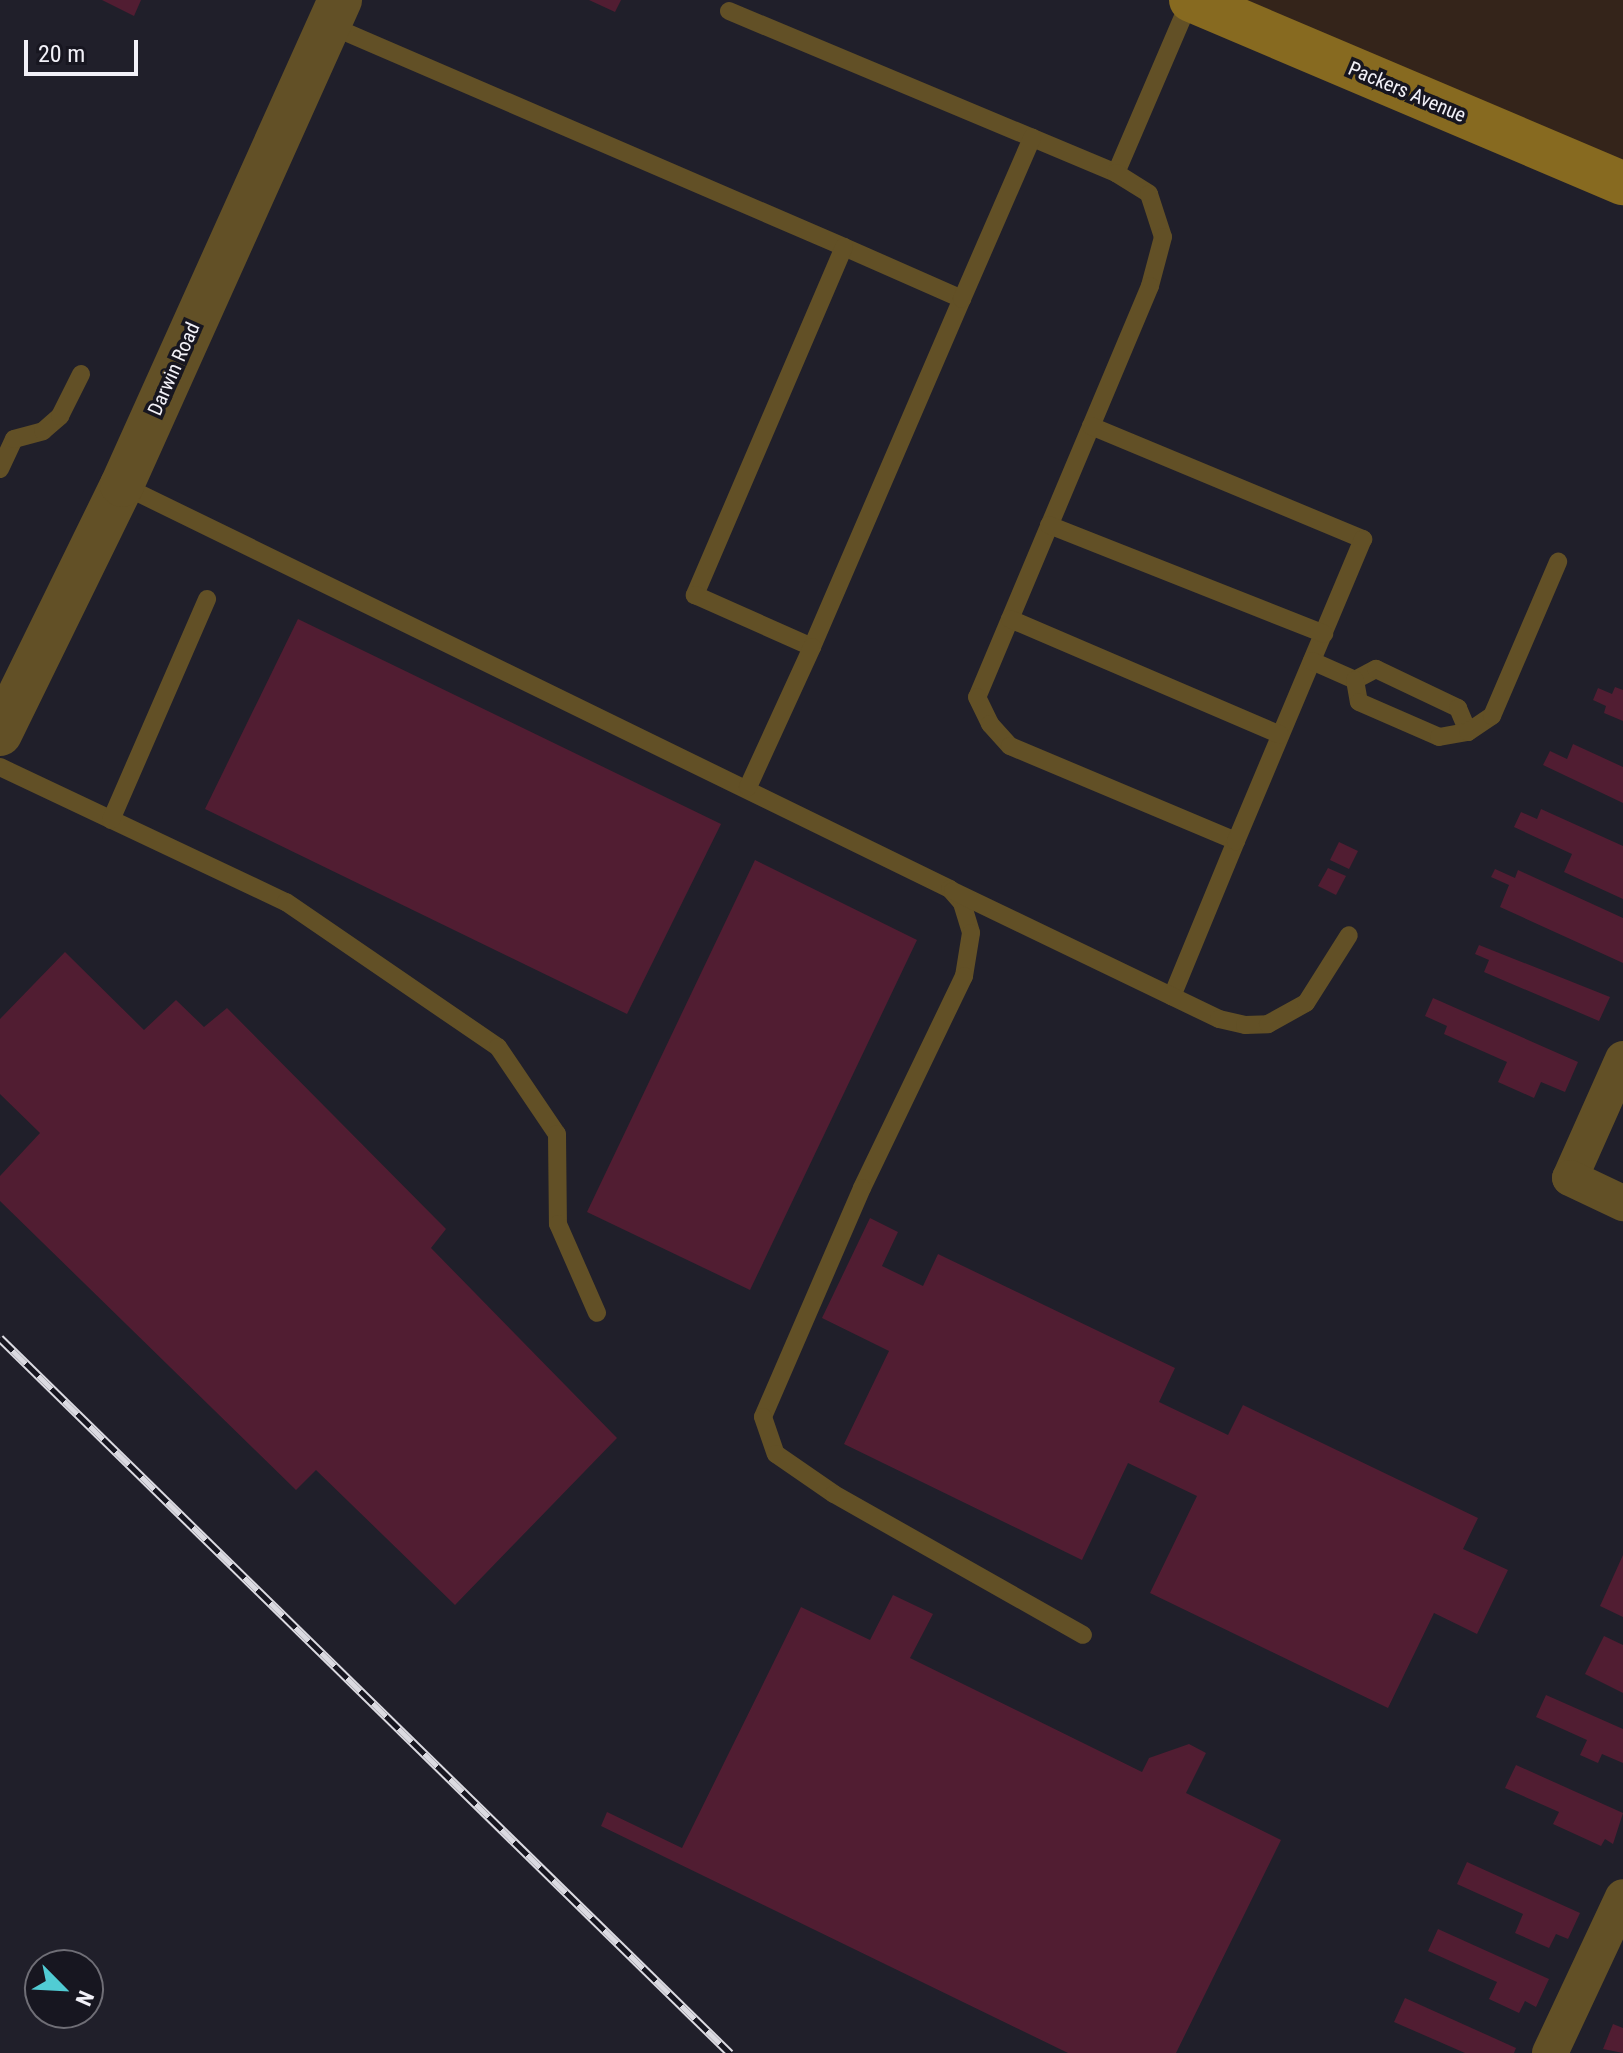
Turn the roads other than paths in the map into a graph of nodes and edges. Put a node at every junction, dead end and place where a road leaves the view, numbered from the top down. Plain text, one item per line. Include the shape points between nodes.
1 (1190, 0) edge
2 (729, 11) dead end
3 (334, 12) edge
4 (1032, 138) junction
5 (1116, 173) junction
6 (1623, 183) edge
7 (844, 247) junction
8 (962, 299) junction
9 (81, 374) dead end
10 (1091, 426) junction
11 (0, 469) edge
12 (122, 485) junction
13 (1049, 525) junction
14 (1558, 562) dead end
15 (207, 599) dead end
16 (1010, 619) junction
17 (1324, 634) junction
18 (812, 647) junction
19 (1312, 661) junction
20 (1355, 680) junction
21 (1468, 732) junction
22 (0, 734) edge
23 (1280, 735) junction
24 (0, 767) edge
25 (748, 787) junction
26 (111, 820) junction
27 (1236, 841) junction
28 (950, 889) junction
29 (1349, 935) dead end
30 (1172, 996) junction
31 (1623, 1059) edge
32 (1623, 1203) edge
33 (597, 1313) dead end
34 (1083, 1635) dead end
35 (1623, 1897) edge
36 (1550, 2053) edge

1 - 5 lane
1 - 6 main road, Packers Avenue
2 - 4 lane
3 - 7 lane
3 - 12 street, Darwin Road
4 - 5 lane
4 - 8 lane
5 - 10 lane via 1149,194 1163,237 1150,286
7 - 8 lane
7 - 18 lane via 695,595
8 - 18 lane
9 - 11 lane via 60,416 43,431 14,439
10 - 13 lane
10 - 17 lane via 1363,539
12 - 22 street, Darwin Road via 20,677
12 - 25 lane
13 - 16 lane
13 - 17 lane
14 - 21 lane via 1492,716
15 - 26 lane
16 - 23 lane
16 - 27 lane via 977,697 990,724 1010,746
17 - 19 lane
18 - 25 lane
19 - 20 lane
19 - 23 lane
20 - 21 lane via 1359,702 1439,737
20 - 21 lane via 1376,669 1458,708
23 - 27 lane
24 - 26 lane
25 - 28 lane
26 - 33 lane via 286,902 498,1047 557,1134 558,1224
27 - 30 lane
28 - 30 lane
28 - 34 lane via 962,903 971,933 964,976 862,1188 763,1417 776,1454 834,1494
29 - 30 lane via 1306,1003 1268,1024 1231,1022
31 - 32 street via 1570,1178
35 - 36 street

